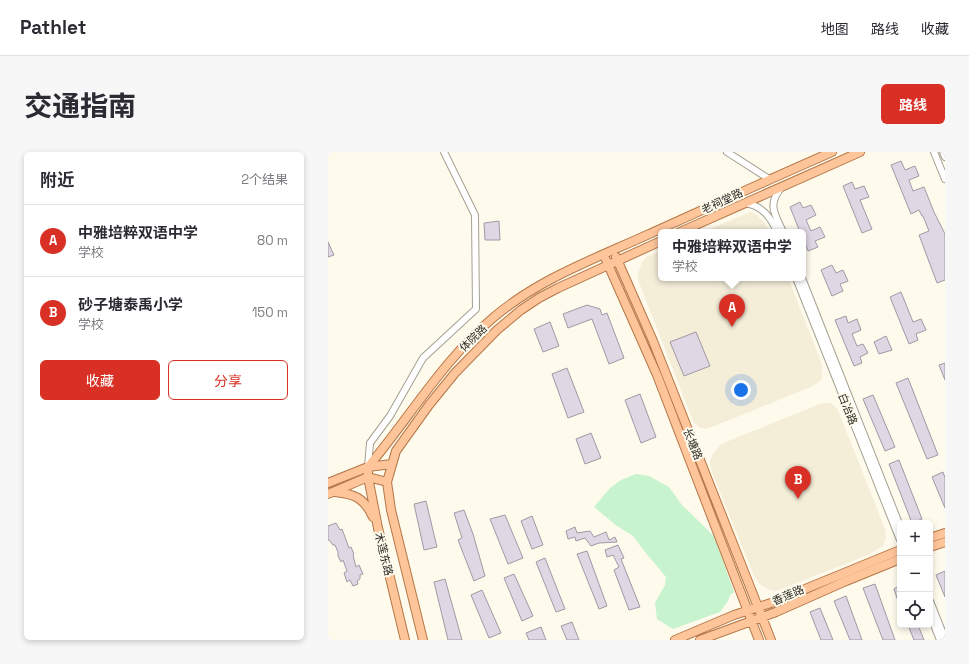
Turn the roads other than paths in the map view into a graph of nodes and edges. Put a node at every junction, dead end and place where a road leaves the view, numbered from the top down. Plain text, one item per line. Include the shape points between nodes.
1 (444, 152) edge
2 (727, 152) edge
3 (832, 152) edge
4 (860, 152) edge
5 (933, 152) edge
6 (943, 152) edge
7 (945, 157) edge
8 (769, 179) junction
9 (945, 179) edge
10 (781, 188) junction
11 (744, 203) junction
12 (659, 229) edge
13 (687, 229) edge
14 (776, 229) edge
15 (782, 229) edge
16 (658, 230) edge
17 (658, 242) edge
18 (613, 250) junction
19 (603, 254) junction
20 (617, 261) junction
21 (608, 265) junction
22 (797, 281) edge
23 (803, 281) edge
24 (392, 464) junction
25 (368, 467) junction
26 (368, 477) junction
27 (387, 482) junction
28 (328, 483) edge
29 (331, 493) edge
30 (898, 520) edge
31 (378, 528) junction
32 (897, 532) edge
33 (945, 533) edge
34 (933, 537) edge
35 (945, 542) edge
36 (933, 547) edge
37 (897, 551) edge
38 (897, 560) edge
39 (758, 607) junction
40 (933, 609) edge
41 (748, 611) junction
42 (762, 617) junction
43 (752, 620) junction
44 (933, 622) edge
45 (945, 639) edge
46 (405, 640) edge
47 (423, 640) edge
48 (675, 640) edge
49 (700, 640) edge
50 (759, 640) edge
51 (771, 640) edge
52 (940, 640) edge

1 - 25 street via 475,215 476,309 423,358 390,416 370,443
2 - 8 street
3 - 8 main road, 老祠堂路
4 - 10 main road, 老祠堂路
5 - 9 street
6 - 7 street
8 - 12 main road, 老祠堂路
10 - 11 main road, 老祠堂路
10 - 15 street via 773,203
11 - 13 main road, 老祠堂路
11 - 14 street via 762,209
16 - 18 main road, 老祠堂路
17 - 20 main road
18 - 19 main road, 体院路
18 - 20 main road, 长塘路
19 - 21 main road, 长塘路
19 - 25 main road, 体院路 via 539,285 510,304 471,338 450,361
20 - 21 main road, 体院路
20 - 39 main road, 长塘路 via 653,341
21 - 24 main road, 体院路 via 539,298 497,330 455,373 429,405 396,451
21 - 41 main road, 长塘路 via 657,376
22 - 32 street, 白冶路
23 - 30 street, 白冶路
24 - 25 main road, 体院路
24 - 27 main road, 体院路
25 - 26 main road, 木莲东路
25 - 28 main road, 体院路
26 - 27 main road
26 - 29 main road
26 - 31 main road, 木莲东路
27 - 47 main road, 木莲东路 via 394,523
29 - 31 main road via 349,494 360,498 369,509
31 - 46 main road, 木莲东路
33 - 34 main road
35 - 36 main road
37 - 39 main road, 香莲路
38 - 42 main road, 香莲路
39 - 41 main road, 香莲路
39 - 42 main road, 长塘路
40 - 45 street
41 - 43 main road, 长塘路
41 - 48 main road, 香莲路
42 - 43 main road, 香莲路
42 - 51 main road, 长塘路
43 - 49 main road, 香莲路
43 - 50 main road, 长塘路
44 - 52 street

